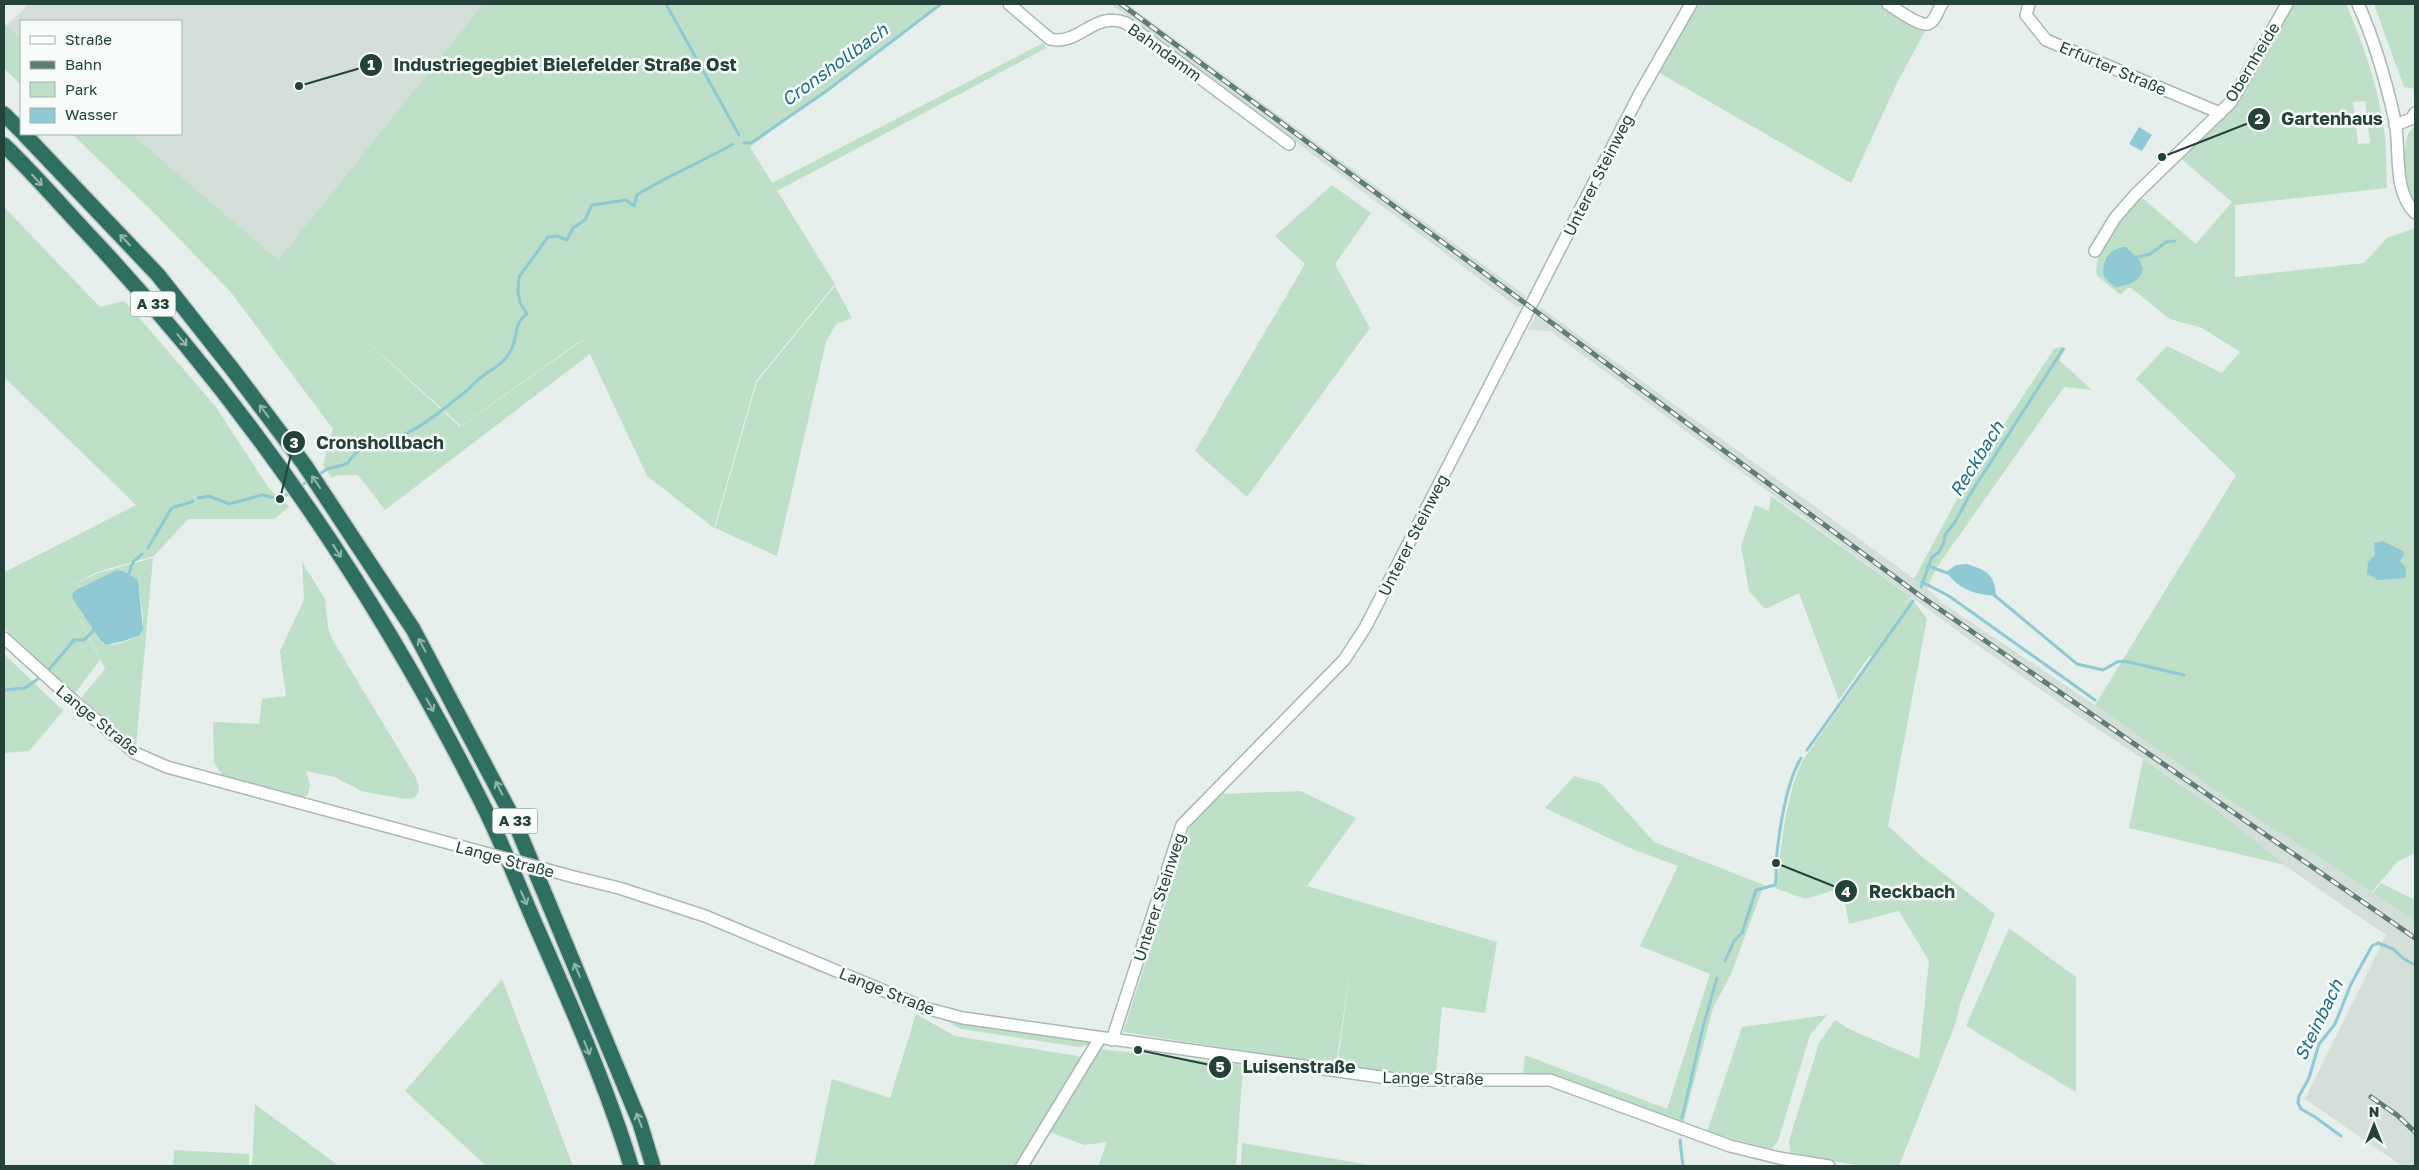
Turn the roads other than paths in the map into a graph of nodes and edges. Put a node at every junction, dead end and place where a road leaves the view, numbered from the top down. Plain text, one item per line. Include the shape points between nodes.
1 (1009, 4) edge
2 (1691, 4) edge
3 (1888, 4) edge
4 (1942, 4) edge
5 (2029, 4) edge
6 (2287, 4) edge
7 (2358, 4) edge
8 (2220, 113) junction
9 (2415, 113) edge
10 (4, 114) edge
11 (2395, 124) junction
12 (20, 130) edge
13 (25, 135) edge
14 (1289, 144) dead end
15 (4, 145) edge
16 (2415, 213) edge
17 (2095, 252) dead end
18 (4, 638) edge
19 (1100, 1038) junction
20 (1112, 1040) junction
21 (631, 1166) edge
22 (653, 1166) edge
23 (1022, 1166) edge
24 (1829, 1166) edge

1 - 14 street, Bahndamm via 1050,39 1058,41 1066,41 1102,21 1117,19
2 - 20 street, Unterer Steinweg via 1639,95 1365,628 1344,660 1182,825
3 - 4 street via 1920,23 1928,24
5 - 8 street, Erfurter Straße via 2026,15 2046,40
6 - 8 street, Obernheide via 2231,102
7 - 11 street via 2376,48
8 - 17 street, Obernheide via 2135,194 2115,218
9 - 11 street via 2412,119
10 - 12 highway
11 - 16 street via 2401,186
22 -> 13 highway, A 33 via 640,1123 514,820 413,630 304,464 158,275
15 -> 21 highway, A 33 via 147,297 218,385 311,510 397,646 482,804 569,1001
18 - 19 street, Lange Straße, bridge via 135,753 167,768 619,888 705,916 925,1008 963,1018
19 - 20 street, Lange Straße
19 - 23 street
20 - 24 street, Lange Straße via 1402,1080 1550,1080 1730,1146

